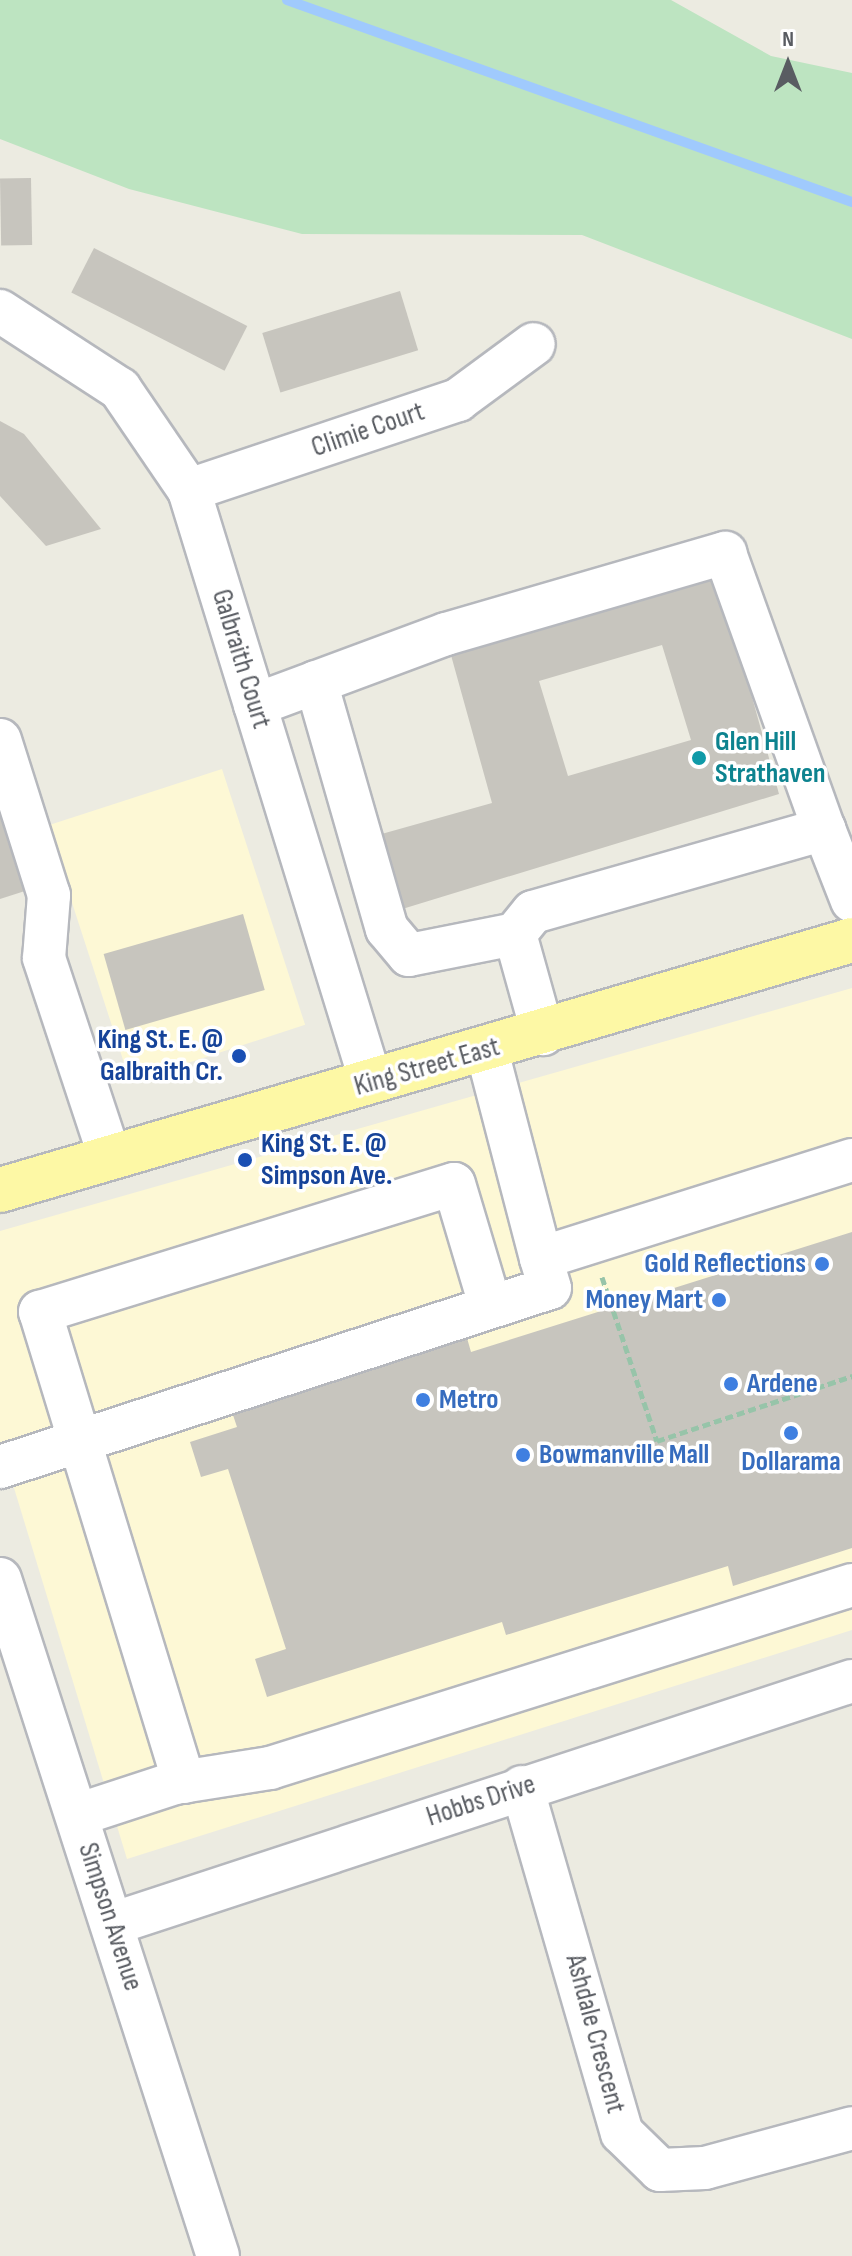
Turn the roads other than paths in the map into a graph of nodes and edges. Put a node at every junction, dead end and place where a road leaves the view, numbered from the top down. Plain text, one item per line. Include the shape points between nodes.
1 (0, 311) edge
2 (534, 344) dead end
3 (189, 490) junction
4 (316, 682) junction
5 (255, 705) junction
6 (0, 740) edge
7 (824, 829) junction
8 (852, 901) edge
9 (515, 934) junction
10 (852, 940) edge
11 (543, 1034) junction
12 (487, 1051) junction
13 (371, 1082) junction
14 (110, 1158) junction
15 (852, 1160) edge
16 (0, 1190) edge
17 (541, 1258) junction
18 (490, 1305) junction
19 (79, 1441) junction
20 (0, 1467) edge
21 (0, 1579) edge
22 (852, 1585) edge
23 (852, 1681) edge
24 (184, 1782) junction
25 (522, 1787) junction
26 (77, 1815) junction
27 (112, 1924) junction
28 (852, 2128) edge
29 (218, 2256) edge

1 - 3 street, Galbraith Court via 120,389
2 - 3 street, Climie Court via 458,400
3 - 5 street, Galbraith Court
4 - 5 street
4 - 7 street via 446,634 725,553
4 - 9 street via 395,946 423,957
5 - 13 street, Galbraith Court
6 - 14 street via 49,895 44,958
7 - 8 street
7 - 9 street via 533,912
9 - 11 street
10 - 11 main road, King Street East
11 - 12 main road, King Street East
12 - 13 main road, King Street East
12 - 17 street
13 - 14 main road, King Street East
14 - 16 main road, King Street East
15 - 17 street
17 - 18 street via 550,1288
18 - 19 street
18 - 19 street via 454,1184 74,1300 40,1312
19 - 20 street
19 - 24 street
21 - 26 street, Simpson Avenue
22 - 24 street via 270,1768
23 - 25 street, Hobbs Drive
24 - 26 street
25 - 27 street, Hobbs Drive
25 - 28 street, Ashdale Crescent via 622,2133 660,2170 705,2168
26 - 27 street, Simpson Avenue
27 - 29 street, Simpson Avenue

